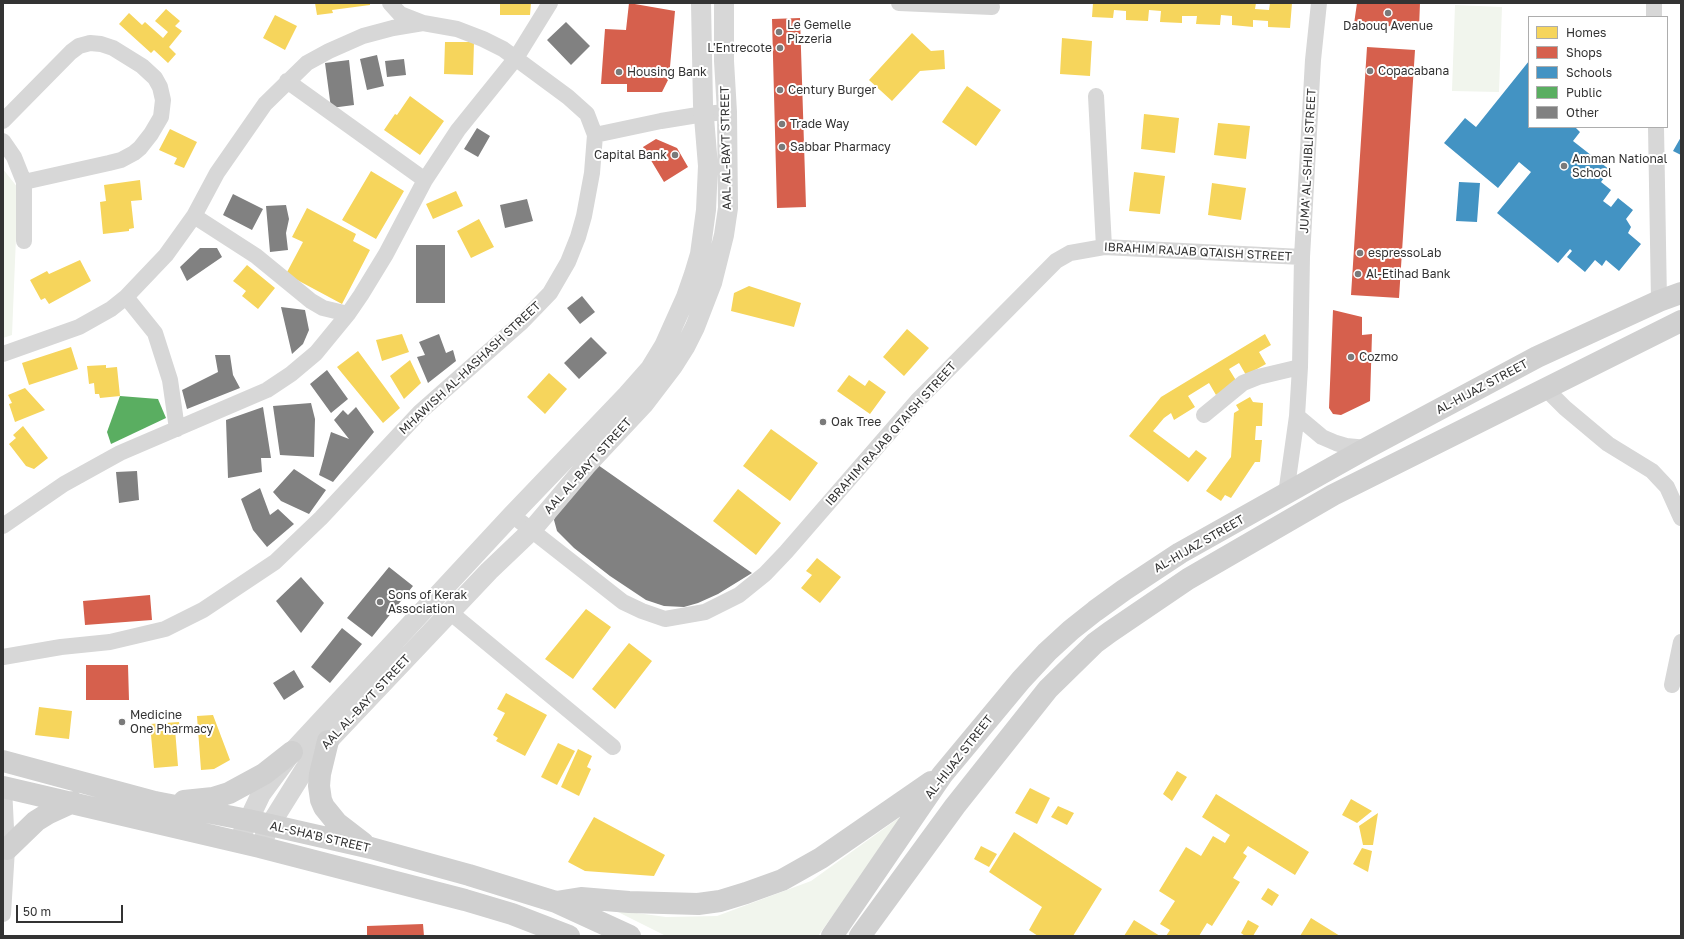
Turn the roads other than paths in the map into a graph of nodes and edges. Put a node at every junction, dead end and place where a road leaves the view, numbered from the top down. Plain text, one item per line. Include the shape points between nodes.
1 (390, 3) edge
2 (550, 3) edge
3 (701, 3) edge
4 (724, 3) edge
5 (899, 3) edge
6 (1319, 3) edge
7 (1654, 3) edge
8 (992, 7) dead end
9 (1654, 16) edge
10 (423, 23) junction
11 (516, 58) junction
12 (287, 81) junction
13 (1096, 96) dead end
14 (727, 112) junction
15 (704, 114) junction
16 (3, 121) edge
17 (1656, 128) edge
18 (595, 136) junction
19 (3, 141) edge
20 (425, 180) junction
21 (24, 182) junction
22 (194, 216) junction
23 (24, 241) dead end
24 (1104, 247) junction
25 (1302, 257) junction
26 (1681, 293) edge
27 (126, 297) junction
28 (1659, 301) junction
29 (348, 314) junction
30 (1681, 320) edge
31 (3, 354) edge
32 (1300, 367) junction
33 (1546, 389) junction
34 (1204, 415) dead end
35 (1297, 416) junction
36 (177, 429) junction
37 (1367, 448) junction
38 (1286, 494) junction
39 (512, 515) junction
40 (1681, 518) edge
41 (3, 526) edge
42 (531, 530) junction
43 (451, 613) junction
44 (1681, 642) edge
45 (3, 657) edge
46 (1676, 680) edge
47 (328, 741) junction
48 (613, 747) dead end
49 (292, 752) junction
50 (3, 761) edge
51 (942, 775) junction
52 (3, 787) edge
53 (73, 802) junction
54 (155, 802) junction
55 (248, 820) junction
56 (270, 825) junction
57 (239, 842) junction
58 (260, 847) junction
59 (371, 848) junction
60 (6, 850) edge
61 (556, 902) junction
62 (3, 914) edge
63 (865, 935) edge
64 (569, 936) edge
65 (630, 936) edge
66 (832, 936) edge

1 - 10 street via 400,14
2 - 11 street
3 - 15 street, AAL AL-BAYT STREET
4 - 14 street, AAL AL-BAYT STREET
5 - 8 street
6 - 25 street, JUMA' AL-SHIBLI STREET via 1313,60
7 - 9 street
10 - 11 street, MHAWISH AL-HASHASH STREET via 463,31
10 - 12 street, MHAWISH AL-HASHASH STREET via 362,36 307,63
11 - 18 street, MHAWISH AL-HASHASH STREET via 587,114
11 - 20 street via 458,130
12 - 20 street
12 - 22 street, MHAWISH AL-HASHASH STREET via 265,104 245,131 217,173
13 - 24 street
14 - 15 street
14 - 42 street, AAL AL-BAYT STREET via 727,214 719,259 695,327 673,366 644,404
15 - 18 street
15 - 39 street, AAL AL-BAYT STREET via 707,180 700,254 686,297 664,346 645,374
16 - 21 street via 71,52 90,43 113,48 142,66 155,78 160,87 163,100 160,117 151,134 134,153 121,160
17 - 28 street
18 - 45 street, MHAWISH AL-HASHASH STREET via 592,173 578,237 568,262 550,293 522,322 420,412 321,518 274,562 203,610 165,629 110,642
19 - 21 street via 14,157
20 - 29 street via 386,254
21 - 23 street
22 - 27 street, MHAWISH AL-HASHASH STREET via 166,256
22 - 29 street via 256,256 322,308
24 - 25 street, IBRAHIM RAJAB QTAISH STREET
24 - 42 street, IBRAHIM RAJAB QTAISH STREET via 1070,253 1056,261 917,401 765,574 739,595 705,612 665,619 642,612 623,602
25 - 32 street, JUMA' AL-SHIBLI STREET
26 - 28 main road, AL-HIJAZ STREET
27 - 31 street, MHAWISH AL-HASHASH STREET via 111,309 79,327
27 - 36 street via 155,333 170,380
28 - 37 main road, AL-HIJAZ STREET via 1538,358
29 - 36 street via 316,353 285,378 267,390
30 - 33 main road, AL-HIJAZ STREET
32 - 34 street via 1243,383
32 - 35 street, JUMA' AL-SHIBLI STREET
33 - 40 street via 1608,444 1652,471 1667,487
33 - 63 main road, AL-HIJAZ STREET via 1333,495 1188,579 1095,643 1048,689 955,806
35 - 37 street via 1322,437 1346,446
35 - 38 street, JUMA' AL-SHIBLI STREET
36 - 41 street via 120,453 64,484
37 - 38 main road, AL-HIJAZ STREET
38 - 51 main road, AL-HIJAZ STREET via 1180,553 1124,590 1071,630 1021,680
39 - 42 street, IBRAHIM RAJAB QTAISH STREET
39 - 49 street, AAL AL-BAYT STREET
42 - 43 street, AAL AL-BAYT STREET
43 - 47 street, AAL AL-BAYT STREET
43 - 48 street
44 - 46 street
47 - 56 street, AAL AL-BAYT STREET via 308,764
47 - 59 main road via 320,774 321,800 336,823
49 - 54 main road via 264,774 229,793 196,800
49 - 55 street, AAL AL-BAYT STREET via 261,794
50 - 54 main road, AL-SHA'B STREET
51 - 61 main road via 821,858 782,880 746,893 698,904 581,898
51 - 66 main road, AL-HIJAZ STREET
52 - 53 main road, AL-SHA'B STREET
52 - 60 street
53 - 57 main road, AL-SHA'B STREET
53 - 60 main road via 36,821
54 - 55 main road, AL-SHA'B STREET
55 - 56 main road, AL-SHA'B STREET
55 - 57 street, AAL AL-BAYT STREET
56 - 58 street, AAL AL-BAYT STREET
56 - 59 main road, AL-SHA'B STREET
57 - 58 main road, AL-SHA'B STREET
58 - 64 main road, AL-SHA'B STREET via 465,900 512,914
59 - 61 main road, AL-SHA'B STREET
60 - 62 street
61 - 65 main road, AL-SHA'B STREET

